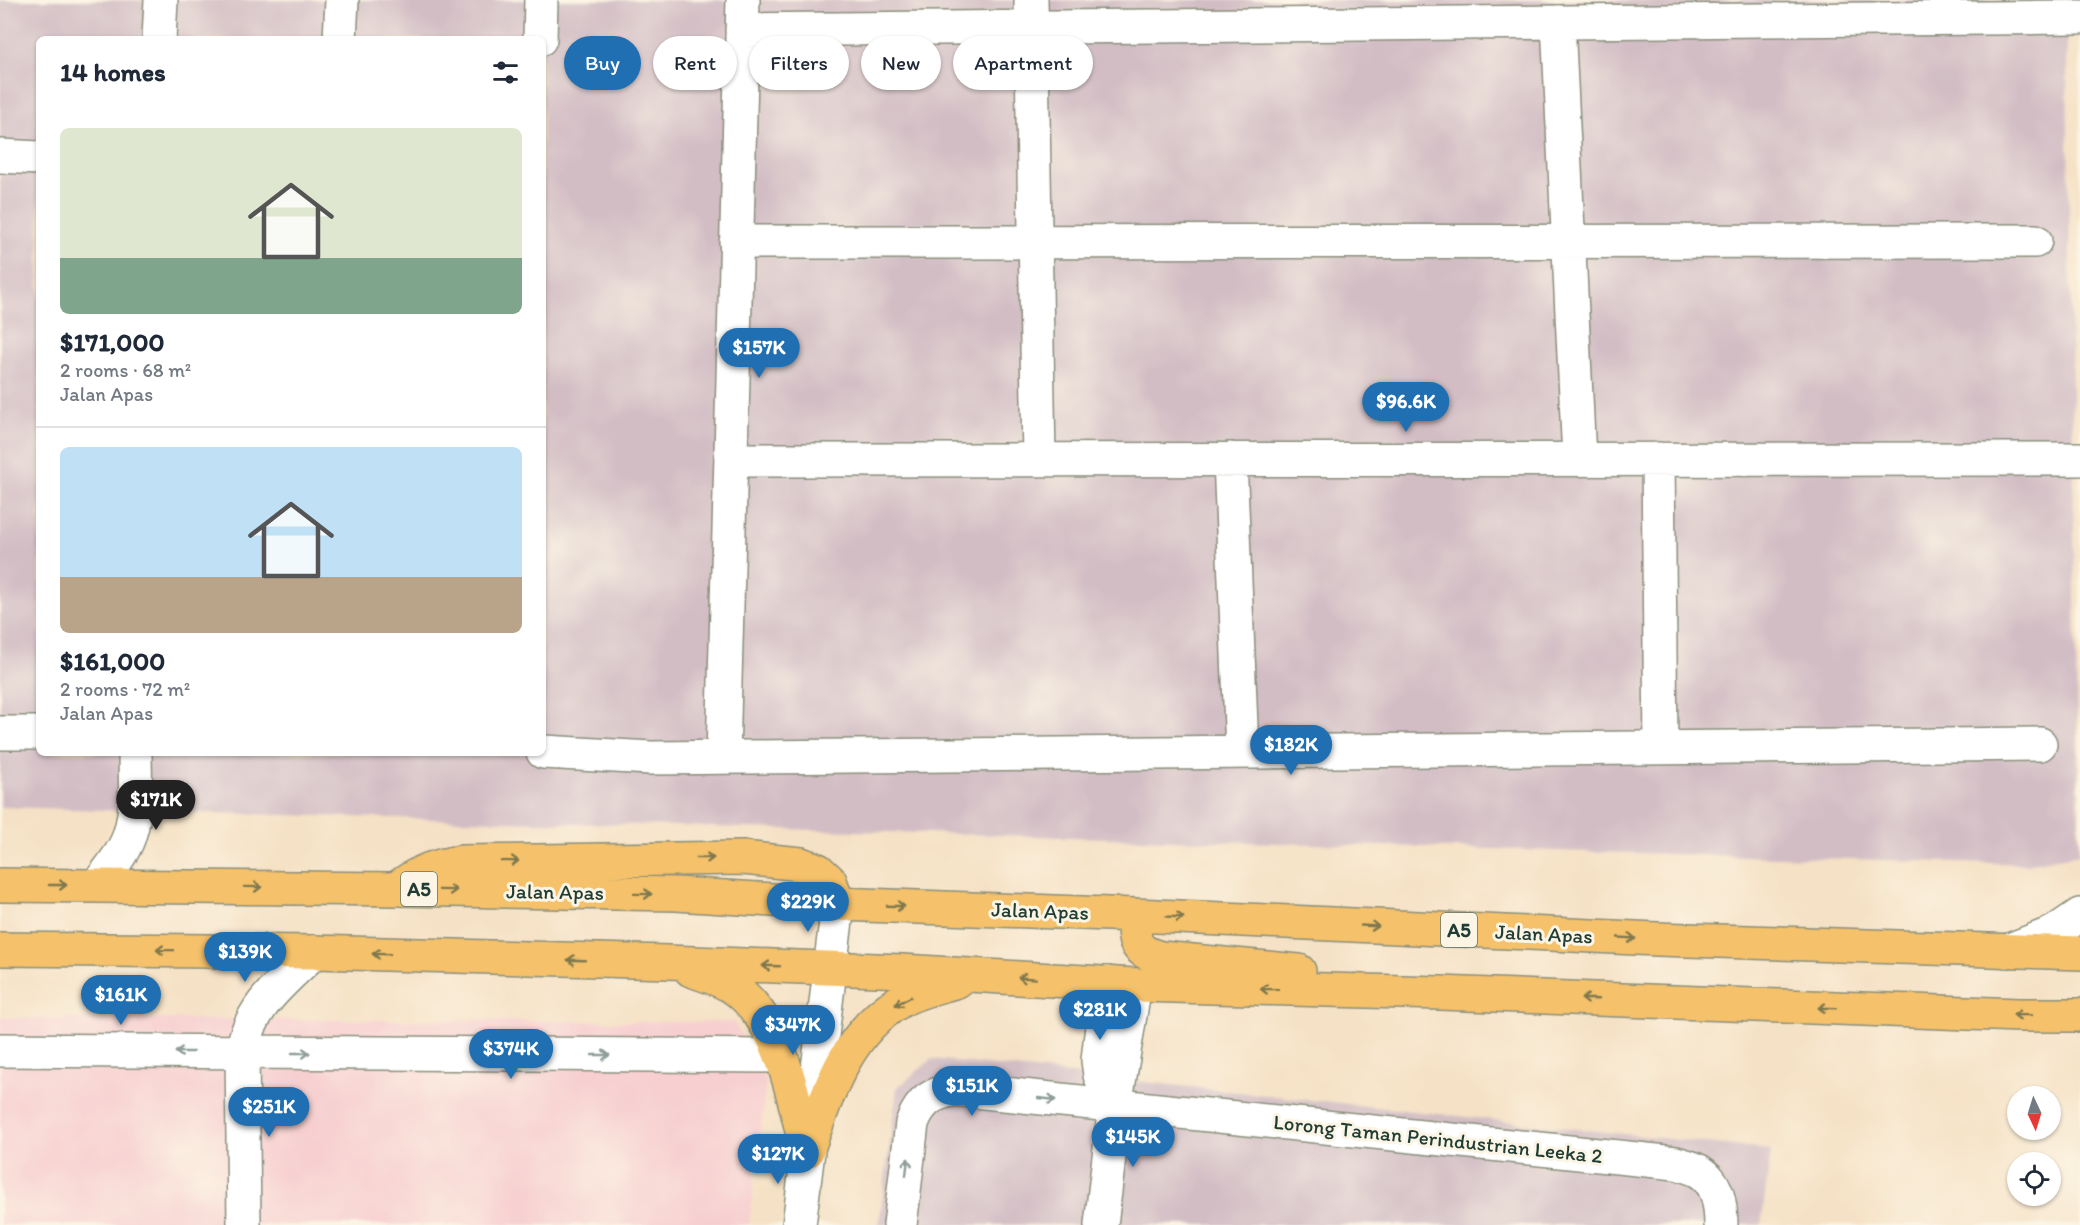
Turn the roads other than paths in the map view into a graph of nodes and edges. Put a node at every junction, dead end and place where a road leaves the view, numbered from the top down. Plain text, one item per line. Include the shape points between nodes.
1 (161, 0) edge
2 (342, 0) edge
3 (541, 0) edge
4 (1032, 14) edge
5 (742, 15) edge
6 (1569, 15) edge
7 (2080, 17) edge
8 (159, 36) edge
9 (340, 36) edge
10 (540, 36) edge
11 (0, 156) edge
12 (36, 158) edge
13 (1569, 241) junction
14 (2035, 241) dead end
15 (736, 242) junction
16 (1035, 242) junction
17 (1039, 459) junction
18 (1230, 459) junction
19 (1579, 459) junction
20 (1658, 459) junction
21 (2080, 459) edge
22 (731, 460) junction
23 (0, 733) edge
24 (36, 734) edge
25 (2040, 744) dead end
26 (1661, 747) junction
27 (1242, 751) junction
28 (546, 752) edge
29 (135, 756) edge
30 (723, 757) junction
31 (0, 885) edge
32 (98, 885) junction
33 (838, 904) junction
34 (1135, 915) junction
35 (2080, 915) edge
36 (0, 949) edge
37 (2007, 951) junction
38 (314, 952) junction
39 (2080, 953) edge
40 (668, 962) junction
41 (830, 968) junction
42 (978, 975) junction
43 (1121, 984) junction
44 (1440, 993) junction
45 (2080, 1015) edge
46 (0, 1050) edge
47 (242, 1052) junction
48 (781, 1056) junction
49 (1115, 1106) junction
50 (807, 1151) junction
51 (244, 1225) edge
52 (798, 1225) edge
53 (900, 1225) edge
54 (1101, 1225) edge
55 (1721, 1225) edge

1 - 8 street
2 - 9 street
3 - 10 street
4 - 5 street
4 - 6 street
4 - 16 street
5 - 15 street
6 - 7 street
6 - 13 street
11 - 12 street
13 - 14 street
13 - 16 street
13 - 19 street
15 - 16 street
15 - 22 street
16 - 17 street
17 - 18 street
17 - 22 street
18 - 19 street
18 - 27 street
19 - 20 street
20 - 21 street
20 - 26 street
22 - 30 street
23 - 24 street
25 - 26 street
26 - 27 street
27 - 30 street
28 - 30 street
29 - 32 street via 136,801 130,834
31 -> 32 highway, A5
32 -> 33 highway, A5 via 395,889 417,873 461,862 743,858 801,864 818,870 830,881
33 -> 34 highway, Jalan Apas / A5
33 - 41 street
34 -> 37 highway, Jalan Apas / A5
34 - 44 highway via 1134,941 1140,950 1161,958 1281,968
35 - 37 street via 2055,932
38 -> 36 highway
37 - 39 highway, Jalan Apas / A5
40 -> 38 highway
38 - 47 street via 266,998 245,1035
41 -> 40 highway
40 - 48 highway via 738,990 770,1027
41 - 42 highway
41 - 50 street
43 -> 42 highway
42 -> 50 highway via 902,1000 877,1017 859,1037 833,1079
44 -> 43 highway
43 - 49 street
45 -> 44 highway
47 -> 46 street
47 -> 48 street
47 - 51 street
48 - 50 highway
53 -> 49 street, Lorong Taman Perindustrian Leeka 2 via 912,1123 918,1109 933,1096 955,1089
49 - 54 street
49 - 55 street, Lorong Taman Perindustrian Leeka 2 via 1676,1163 1699,1171 1714,1187 1721,1206
50 - 52 street

